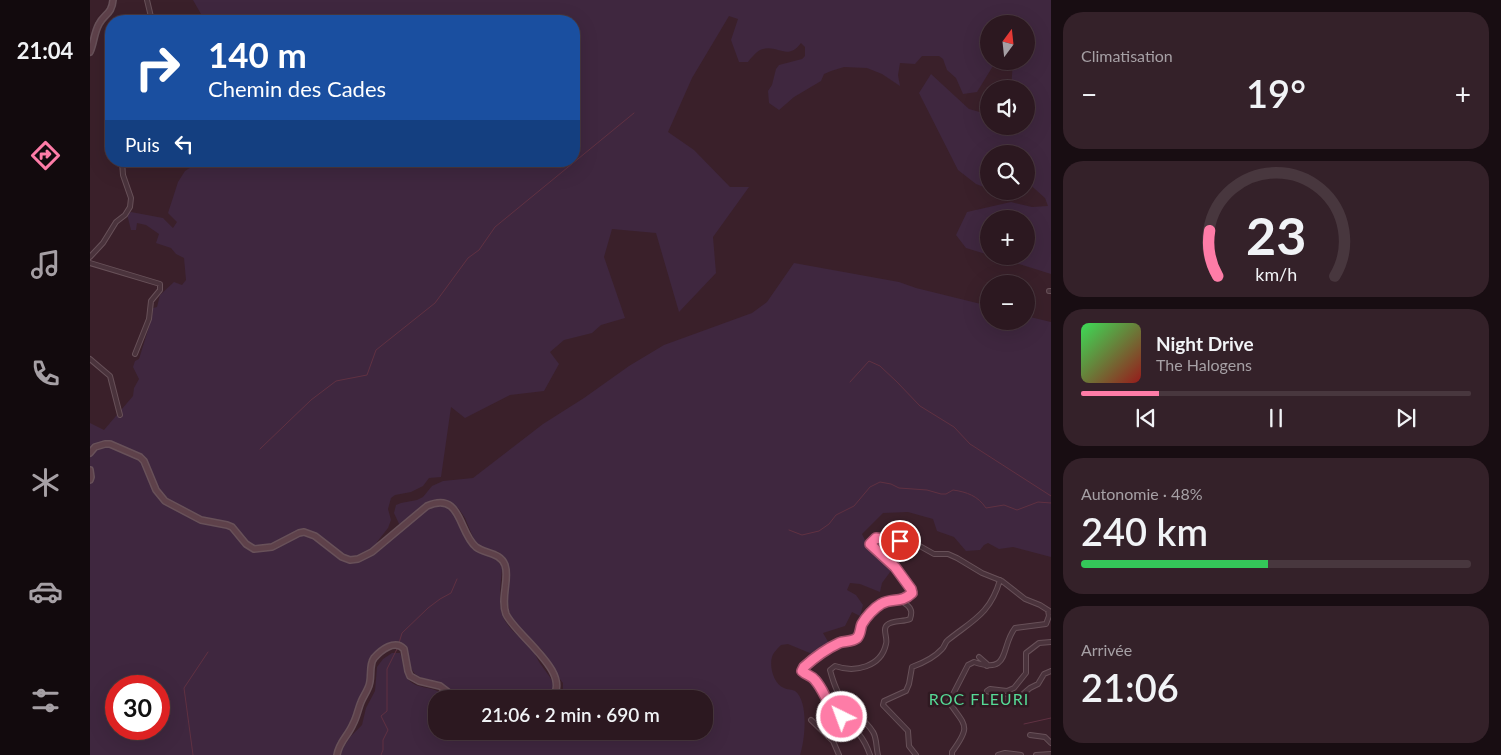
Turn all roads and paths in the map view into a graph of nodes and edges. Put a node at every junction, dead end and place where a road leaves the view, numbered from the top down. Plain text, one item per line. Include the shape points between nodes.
1 (113, 0) edge
2 (147, 0) edge
3 (106, 15) edge
4 (151, 15) edge
5 (105, 16) edge
6 (90, 52) edge
7 (122, 167) edge
8 (90, 256) edge
9 (90, 262) edge
10 (135, 354) dead end
11 (90, 359) edge
12 (120, 415) dead end
13 (90, 453) edge
14 (90, 470) edge
15 (90, 480) edge
16 (1000, 580) junction
17 (901, 601) junction
18 (1049, 611) edge
19 (1051, 642) edge
20 (979, 657) dead end
21 (987, 666) junction
22 (1051, 671) edge
23 (445, 690) edge
24 (556, 690) edge
25 (812, 720) dead end
26 (1030, 735) dead end
27 (1051, 742) edge
28 (1051, 754) edge
29 (337, 755) edge
30 (838, 755) edge
31 (870, 755) edge
32 (878, 755) edge
33 (916, 755) edge
34 (952, 755) edge
35 (998, 755) edge
36 (1021, 755) edge
37 (1036, 755) edge

1 - 3 street via 112,9
2 - 4 street
5 - 6 street via 100,21
7 - 8 street via 131,198 130,207
9 - 10 street via 160,284 160,290 151,301 149,319
11 - 12 street via 110,376
13 - 24 street via 95,447 110,444 140,457 165,501 201,520 232,527 254,549 272,546 304,532 315,536 346,559 358,559 372,552 427,506 441,502 453,508 476,546 497,556 504,564 506,613 540,653 556,679
14 - 15 street
16 - 17 street via 982,574 948,554 934,554 918,545 876,538 870,544 895,567 911,589 912,593
16 - 18 street via 1025,599
16 - 33 street via 997,592 980,616 946,641 943,648 929,659 912,667 906,691 884,701 883,705 908,732 909,746
17 - 31 street via 880,604 862,625 859,637 826,650 802,671 817,682 832,710 859,732
17 - 32 street via 909,606 910,619 887,625 886,645 875,662 869,667 845,670 835,666 830,670 841,697 872,731
18 - 21 street via 1046,624 1015,628 1000,662
19 - 22 street via 1039,643 1026,653 1026,673 1014,688 987,691 1016,700
20 - 21 street
21 - 34 street via 974,662 968,665 951,696 950,702 966,729
23 - 29 street via 414,678 408,671 404,649 399,645 390,646 373,659 369,687
25 - 30 street via 833,741
26 - 27 street via 1046,737
28 - 37 street
35 - 36 street

